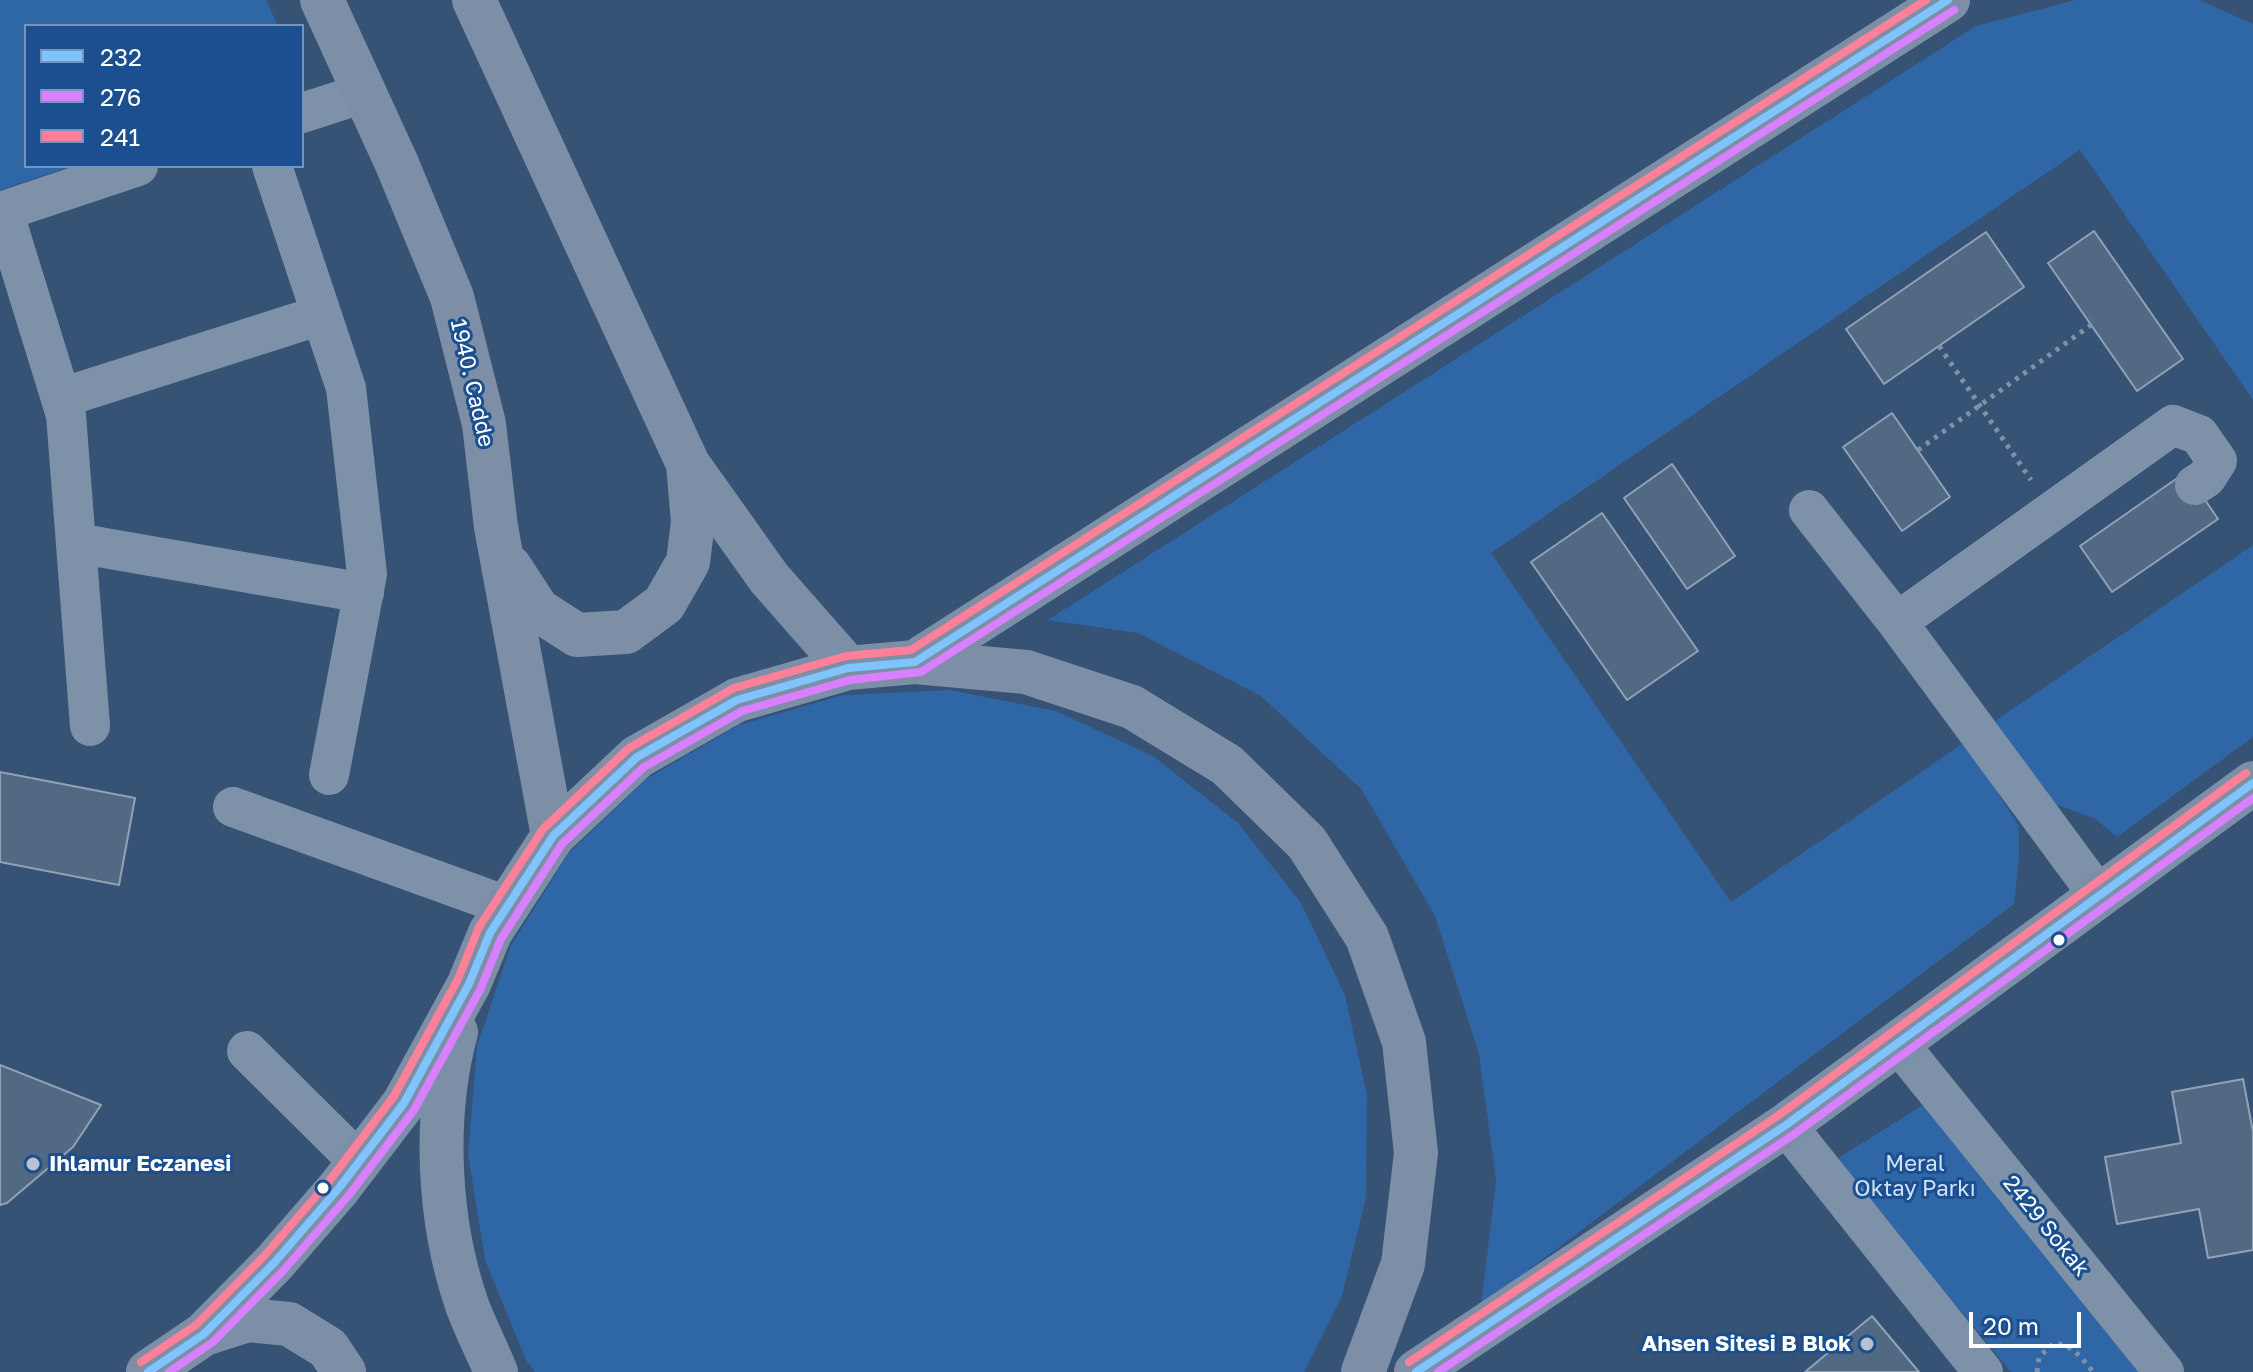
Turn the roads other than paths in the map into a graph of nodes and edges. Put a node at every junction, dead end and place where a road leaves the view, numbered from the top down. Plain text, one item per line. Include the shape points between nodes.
1 (322, 0) edge
2 (474, 0) edge
3 (1948, 0) edge
4 (364, 93) junction
5 (304, 112) edge
6 (132, 168) edge
7 (273, 168) edge
8 (1, 211) edge
9 (321, 315) junction
10 (61, 398) junction
11 (688, 464) junction
12 (2195, 485) dead end
13 (1809, 510) dead end
14 (496, 527) junction
15 (76, 543) junction
16 (364, 593) junction
17 (1897, 622) junction
18 (915, 662) junction
19 (848, 668) junction
20 (90, 726) dead end
21 (329, 775) dead end
22 (2253, 783) edge
23 (233, 807) dead end
24 (553, 836) junction
25 (2099, 896) junction
26 (507, 906) junction
27 (469, 984) junction
28 (1898, 1043) junction
29 (247, 1051) dead end
30 (1786, 1125) junction
31 (359, 1162) junction
32 (204, 1334) junction
33 (148, 1372) edge
34 (344, 1372) edge
35 (496, 1372) edge
36 (1363, 1372) edge
37 (1416, 1372) edge
38 (1983, 1372) edge
39 (2164, 1372) edge

1 - 4 main road, 1940. Cadde
2 - 11 main road
3 - 18 main road
4 - 5 street
4 - 14 main road, 1940. Cadde via 452,297 484,424
6 - 8 street
7 - 9 street
8 - 10 street
9 - 10 street
9 - 16 street via 346,388 367,574
10 - 15 street
11 - 14 main road via 693,522 688,562 664,604 626,632 577,635 538,610 512,572
11 - 19 main road via 769,578
12 - 17 street via 2217,461 2199,435 2173,425
13 - 17 street
14 - 24 main road, 1940. Cadde
15 - 16 street
15 - 20 street
16 - 21 street
17 - 25 street
18 - 19 main road
18 - 36 main road via 1026,672 1132,707 1227,765 1307,843 1350,910 1367,937 1404,1042 1416,1153 1403,1264
19 - 24 main road via 737,700 637,757
22 - 25 main road
23 - 26 street
24 - 26 main road
25 - 28 main road
26 - 27 main road
27 - 31 main road via 404,1103
27 - 35 main road via 448,1062 441,1144 447,1225 467,1304
28 - 30 main road
28 - 39 street, 2429 Sokak
29 - 31 street
30 - 37 main road
30 - 38 street
31 - 32 main road via 274,1263
32 - 33 main road
32 - 34 main road via 248,1320 289,1324 328,1348

